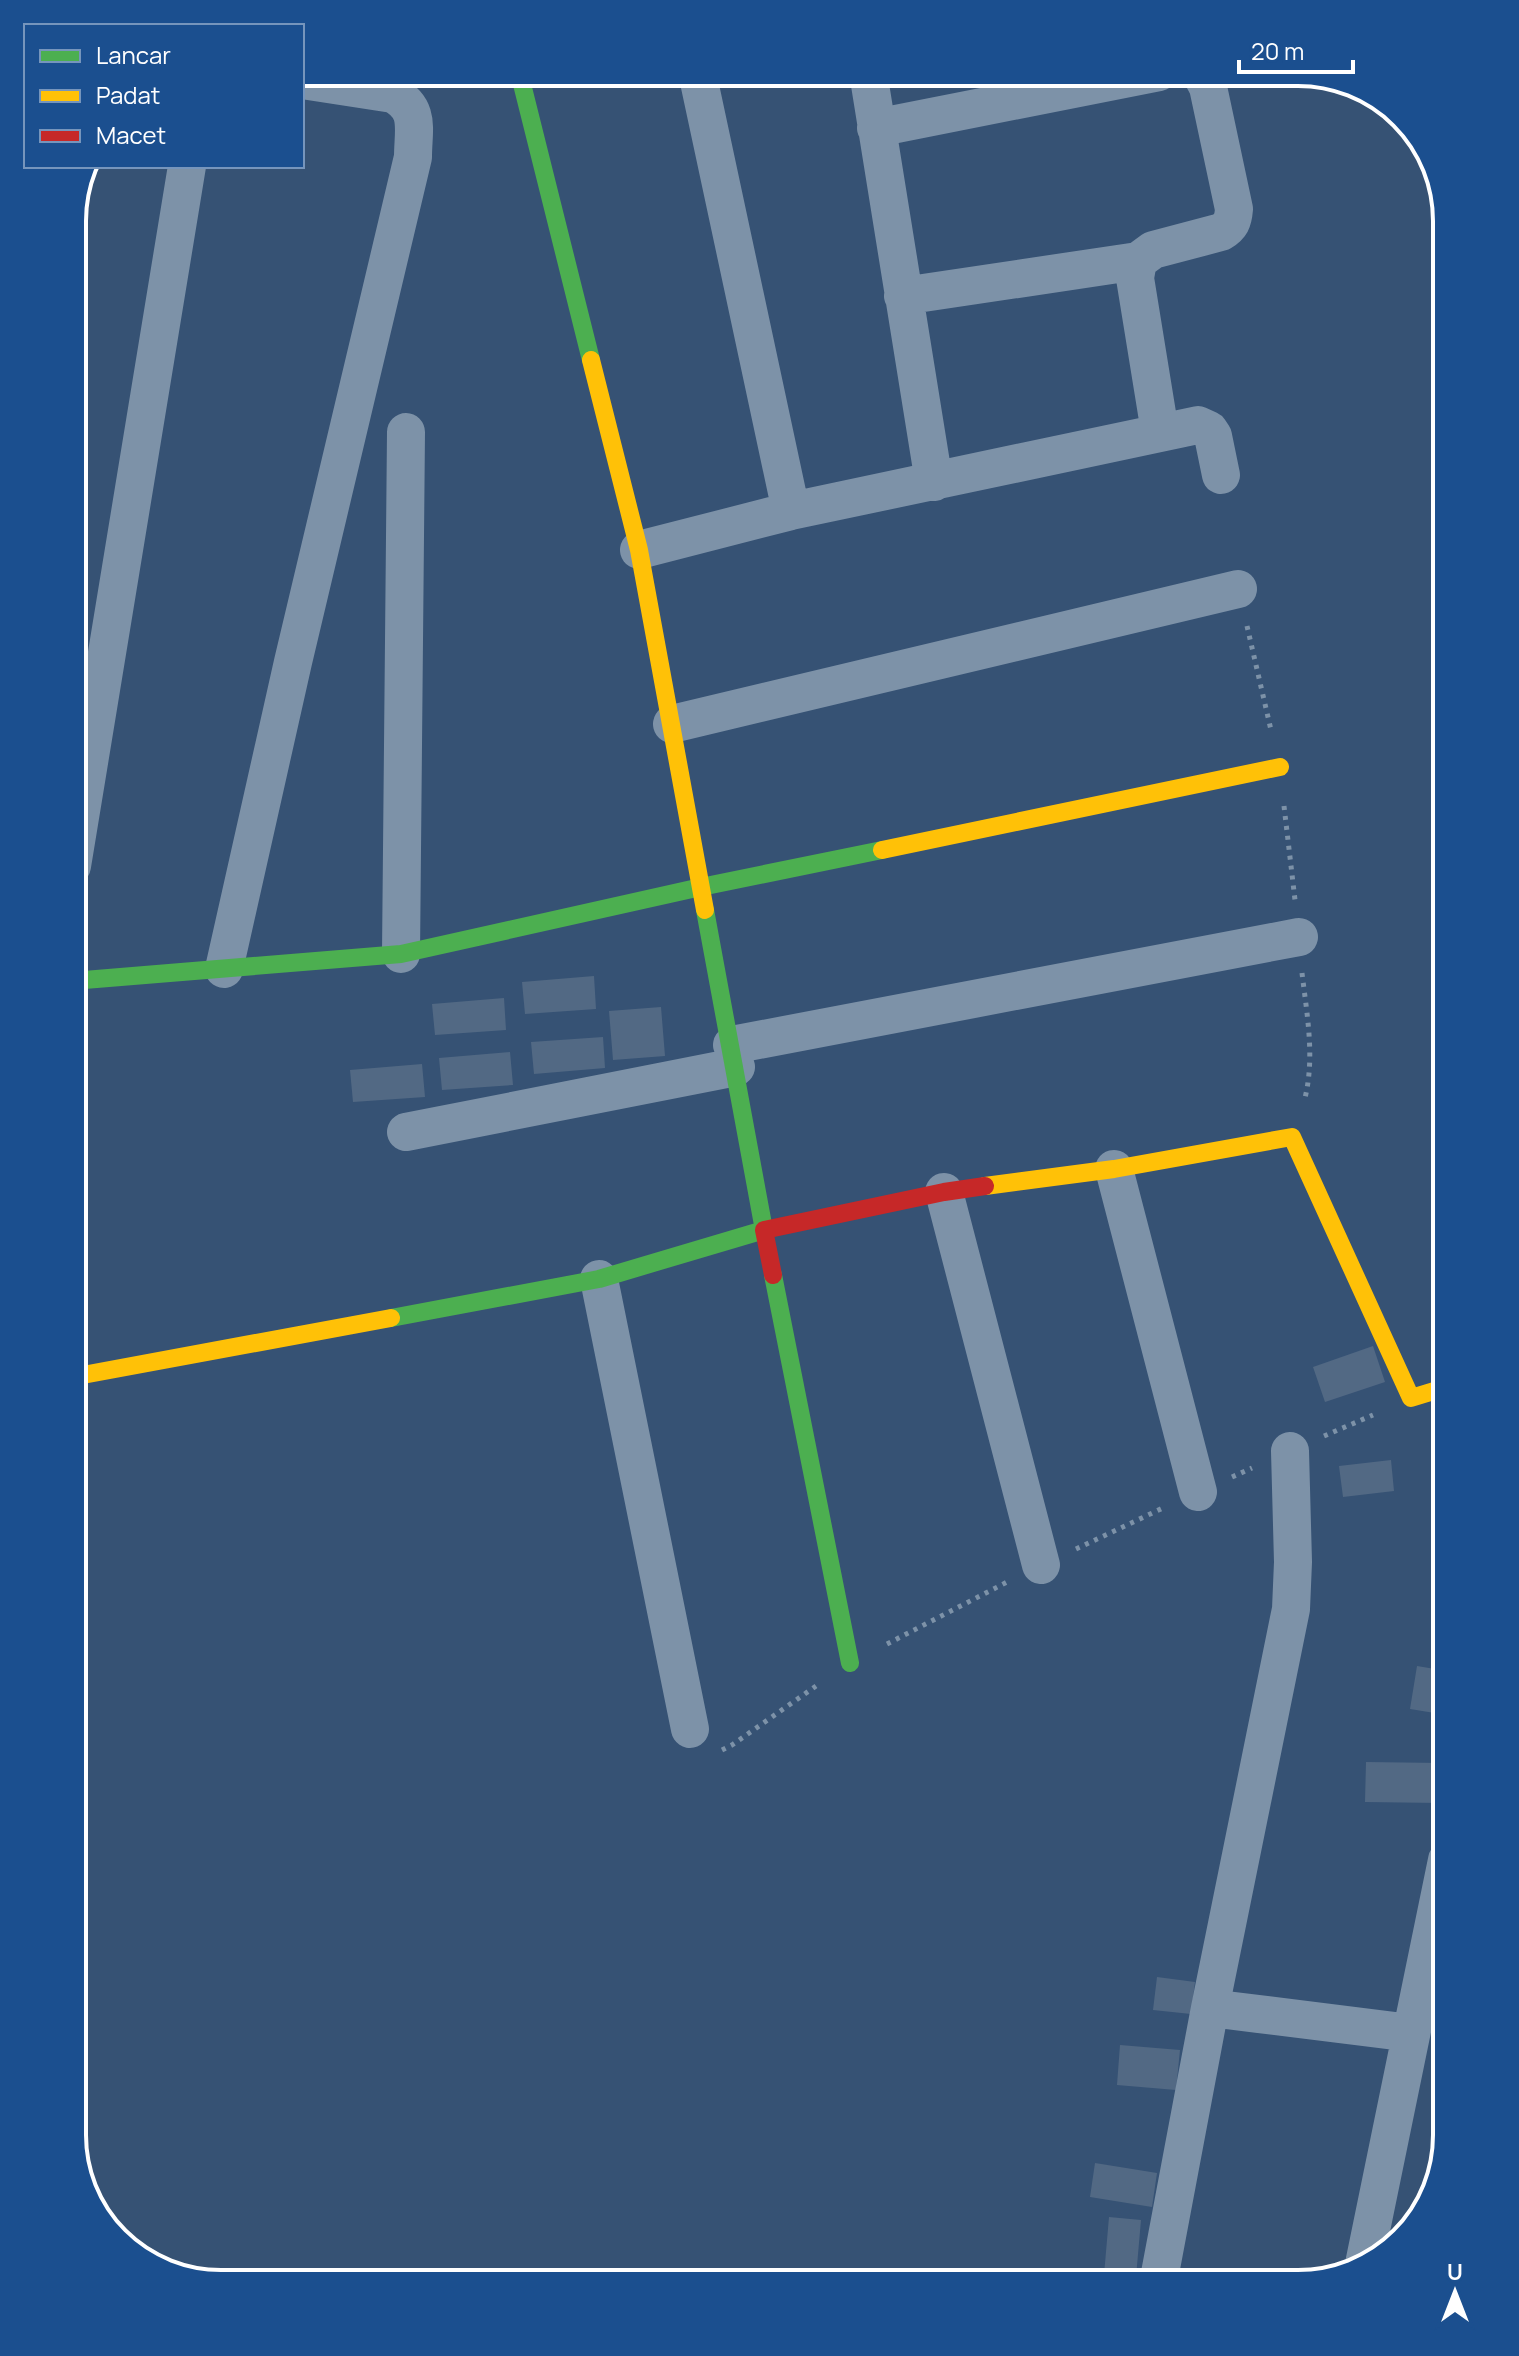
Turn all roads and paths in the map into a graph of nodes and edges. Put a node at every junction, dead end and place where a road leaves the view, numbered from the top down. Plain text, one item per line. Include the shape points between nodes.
1 (341, 86) edge
2 (523, 86) edge
3 (700, 86) edge
4 (870, 86) edge
5 (1088, 86) edge
6 (1207, 86) edge
7 (876, 128) junction
8 (187, 168) edge
9 (1138, 261) junction
10 (903, 296) junction
11 (406, 432) dead end
12 (1160, 432) junction
13 (1221, 475) dead end
14 (934, 482) junction
15 (791, 511) junction
16 (639, 550) junction
17 (1238, 589) joint
18 (672, 724) junction
19 (1280, 767) joint
20 (86, 781) edge
21 (701, 887) junction
22 (1299, 937) dead end
23 (401, 954) junction
24 (224, 969) junction
25 (86, 980) edge
26 (734, 1056) junction
27 (406, 1132) dead end
28 (1114, 1169) junction
29 (944, 1192) junction
30 (764, 1230) junction
31 (599, 1279) junction
32 (86, 1374) edge
33 (1433, 1391) edge
34 (1290, 1451) dead end
35 (1198, 1492) dead end
36 (1041, 1565) dead end
37 (850, 1663) dead end
38 (690, 1729) dead end
39 (1433, 1927) edge
40 (1210, 2008) junction
41 (1411, 2033) junction
42 (1367, 2251) edge
43 (1161, 2270) edge

1 - 24 street via 393,94 410,106 413,157
2 - 16 street
3 - 15 street
4 - 7 street
5 - 7 street
6 - 9 street via 1234,209 1231,224 1221,232 1153,250
7 - 10 street
8 - 20 street
9 - 10 street
9 - 12 street via 1135,278
10 - 14 street
11 - 23 street
12 - 13 street via 1205,427 1213,436
12 - 14 street
14 - 15 street
15 - 16 street
16 - 18 street
17 - 18 street
17 - 19 path
18 - 21 street
19 - 21 street
21 - 23 street
21 - 26 street
22 - 26 street
23 - 24 street
24 - 25 street
26 - 27 street
26 - 30 street
28 - 29 street
28 - 33 street via 1292,1137 1411,1398
28 - 35 street
29 - 30 street
29 - 36 street
30 - 31 street
30 - 37 street
31 - 32 street
31 - 38 street
34 - 40 street via 1291,1609
39 - 41 street
40 - 41 street
40 - 43 street
41 - 42 street

